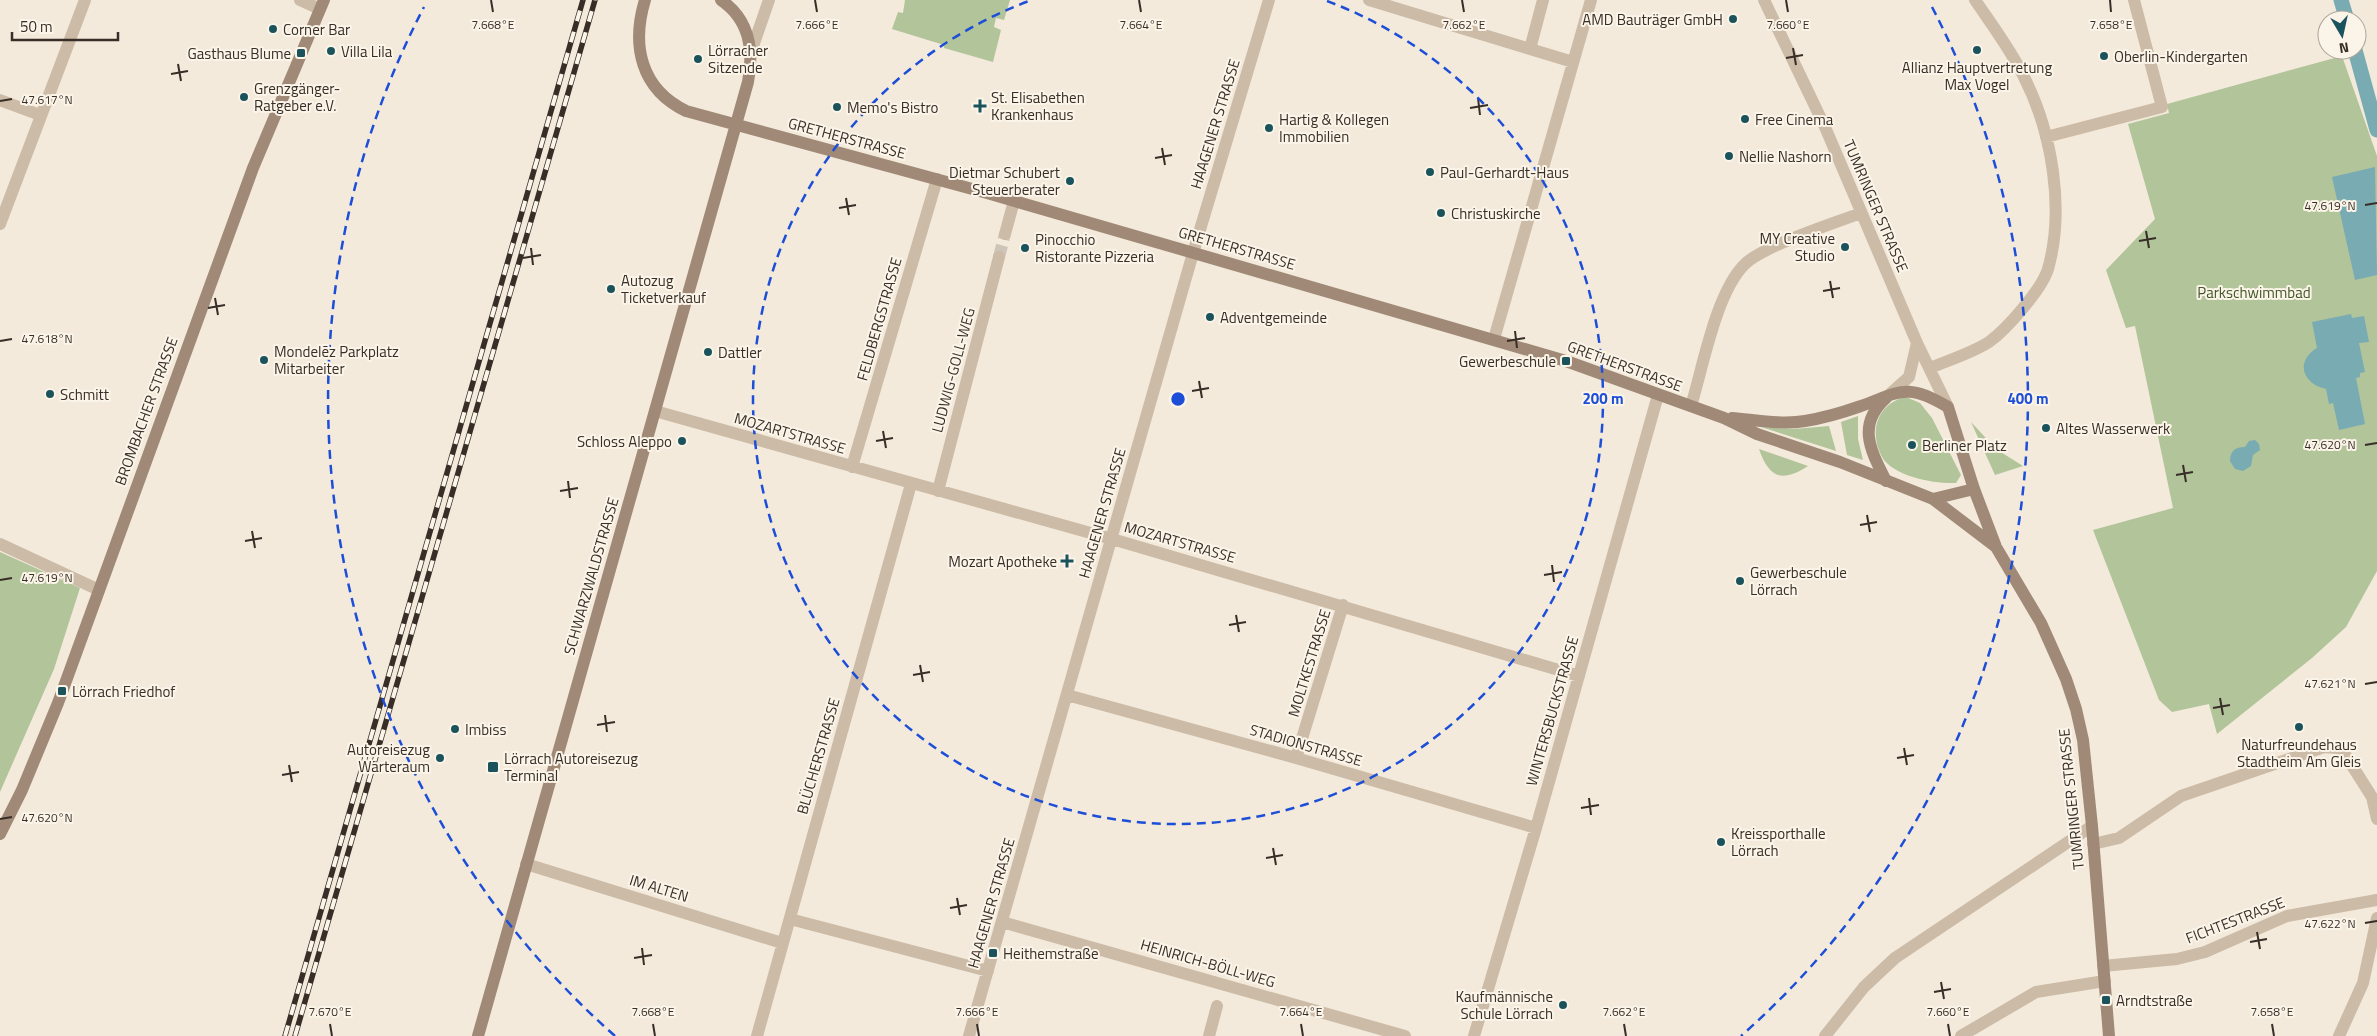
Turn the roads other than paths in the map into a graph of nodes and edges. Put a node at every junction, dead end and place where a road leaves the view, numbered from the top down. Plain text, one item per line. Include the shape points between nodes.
1 (85, 0) edge
2 (300, 0) edge
3 (721, 0) edge
4 (769, 0) edge
5 (1269, 0) edge
6 (1369, 0) edge
7 (1543, 0) edge
8 (1591, 0) edge
9 (1764, 0) edge
10 (1975, 0) edge
11 (2134, 0) edge
12 (644, 2) edge
13 (322, 4) edge
14 (1530, 49) junction
15 (751, 52) junction
16 (1573, 62) junction
17 (0, 100) edge
18 (40, 115) junction
19 (736, 124) junction
20 (2046, 137) junction
21 (937, 179) junction
22 (1014, 201) junction
23 (1861, 213) junction
24 (0, 224) edge
25 (1005, 234) tunnel mouth
26 (1193, 253) junction
27 (999, 257) tunnel mouth
28 (1494, 339) junction
29 (1917, 344) junction
30 (1930, 368) junction
31 (1891, 393) junction
32 (1658, 395) junction
33 (1691, 406) junction
34 (1948, 407) junction
35 (655, 411) junction
36 (1724, 418) junction
37 (852, 467) junction
38 (1886, 481) junction
39 (911, 484) junction
40 (1974, 489) junction
41 (938, 491) junction
42 (1933, 499) junction
43 (1112, 539) junction
44 (0, 544) edge
45 (1996, 547) junction
46 (99, 590) junction
47 (1343, 606) junction
48 (1579, 676) junction
49 (1067, 695) junction
50 (1296, 758) junction
51 (2377, 820) edge
52 (2092, 826) junction
53 (1536, 828) junction
54 (0, 834) edge
55 (2093, 844) junction
56 (526, 864) junction
57 (2377, 900) edge
58 (2377, 918) edge
59 (790, 919) junction
60 (1002, 922) junction
61 (782, 943) junction
62 (2103, 966) junction
63 (988, 971) junction
64 (2105, 981) junction
65 (1216, 1006) dead end
66 (478, 1036) edge
67 (757, 1036) edge
68 (969, 1036) edge
69 (1209, 1036) edge
70 (1405, 1036) edge
71 (1474, 1036) edge
72 (1826, 1036) edge
73 (1962, 1036) edge
74 (2109, 1036) edge
75 (2339, 1036) edge

1 - 18 street
2 - 13 street
3 - 15 main road via 743,23
4 - 15 street
5 - 26 street, HAAGENER STRASSE
6 - 14 street
7 - 14 street
8 - 16 street
9 - 23 street, TUMRINGER STRASSE via 1825,127
10 - 20 street via 2024,78
11 - 20 street via 2162,107
12 - 19 main road, GRETHERSTRASSE via 642,56 650,82 659,93 686,111
13 - 46 main road, BROMBACHER STRASSE via 253,168
14 - 16 street
15 - 19 main road, SCHWARZWALDSTRASSE via 748,82
16 - 28 street
17 - 18 street
18 - 24 street
19 - 21 main road, GRETHERSTRASSE
19 - 35 main road, SCHWARZWALDSTRASSE
20 - 30 street via 2055,182 2056,229 2048,271 2021,313 2007,327 1988,342
21 - 22 main road, GRETHERSTRASSE
21 - 37 street, FELDBERGSTRASSE
22 - 25 street
22 - 26 main road, GRETHERSTRASSE
23 - 29 street, TUMRINGER STRASSE
23 - 33 street via 1796,238 1746,263 1724,293
26 - 28 main road, GRETHERSTRASSE
26 - 43 street, HAAGENER STRASSE
27 - 41 street, LUDWIG-GOLL-WEG
28 - 32 main road, GRETHERSTRASSE
29 - 30 street, TUMRINGER STRASSE
29 - 31 street via 1909,376
30 - 34 street, TUMRINGER STRASSE
31 - 34 main road, GRETHERSTRASSE via 1918,393
31 - 36 main road, GRETHERSTRASSE via 1859,407 1803,421
31 - 38 main road via 1872,414 1869,425 1871,452
32 - 33 main road, GRETHERSTRASSE
32 - 48 street, WINTERSBUCKSTRASSE
33 - 36 main road, GRETHERSTRASSE
34 - 40 main road, TUMRINGER STRASSE
35 - 37 street, MOZARTSTRASSE
35 - 56 main road, SCHWARZWALDSTRASSE
36 - 38 main road, GRETHERSTRASSE via 1757,434
37 - 39 street, MOZARTSTRASSE
38 - 42 main road, GRETHERSTRASSE
39 - 41 street, MOZARTSTRASSE
39 - 59 street, BLÜCHERSTRASSE
40 - 42 main road
40 - 45 main road, TUMRINGER STRASSE
41 - 43 street, MOZARTSTRASSE
42 - 45 main road, TUMRINGER STRASSE
43 - 47 street, MOZARTSTRASSE
43 - 49 street, HAAGENER STRASSE
44 - 46 street
45 - 52 main road, TUMRINGER STRASSE via 2031,602 2066,679 2082,740
46 - 54 main road, BROMBACHER STRASSE via 35,759
47 - 48 street, MOZARTSTRASSE
47 - 50 street, MOLTKESTRASSE
48 - 53 street, WINTERSBUCKSTRASSE
49 - 50 street, STADIONSTRASSE
49 - 60 street, HAAGENER STRASSE
50 - 53 street, STADIONSTRASSE
51 - 55 street via 2372,797 2346,756 2337,748 2324,747 2181,796 2119,838
52 - 55 main road, TUMRINGER STRASSE
52 - 72 street via 1895,958 1864,987
53 - 71 street, WINTERSBUCKSTRASSE
55 - 62 main road, TUMRINGER STRASSE
56 - 61 street, IM ALTEN
56 - 66 main road, SCHWARZWALDSTRASSE
57 - 62 street, FICHTESTRASSE via 2287,916 2177,959
58 - 75 street via 2363,984
59 - 61 street, BLÜCHERSTRASSE
59 - 63 street
60 - 63 street, HAAGENER STRASSE
60 - 70 street, HEINRICH-BÖLL-WEG
61 - 67 street, BLÜCHERSTRASSE
62 - 64 main road, TUMRINGER STRASSE
63 - 68 street, HAAGENER STRASSE
64 - 73 street via 2036,992
64 - 74 main road, TUMRINGER STRASSE
65 - 69 street

